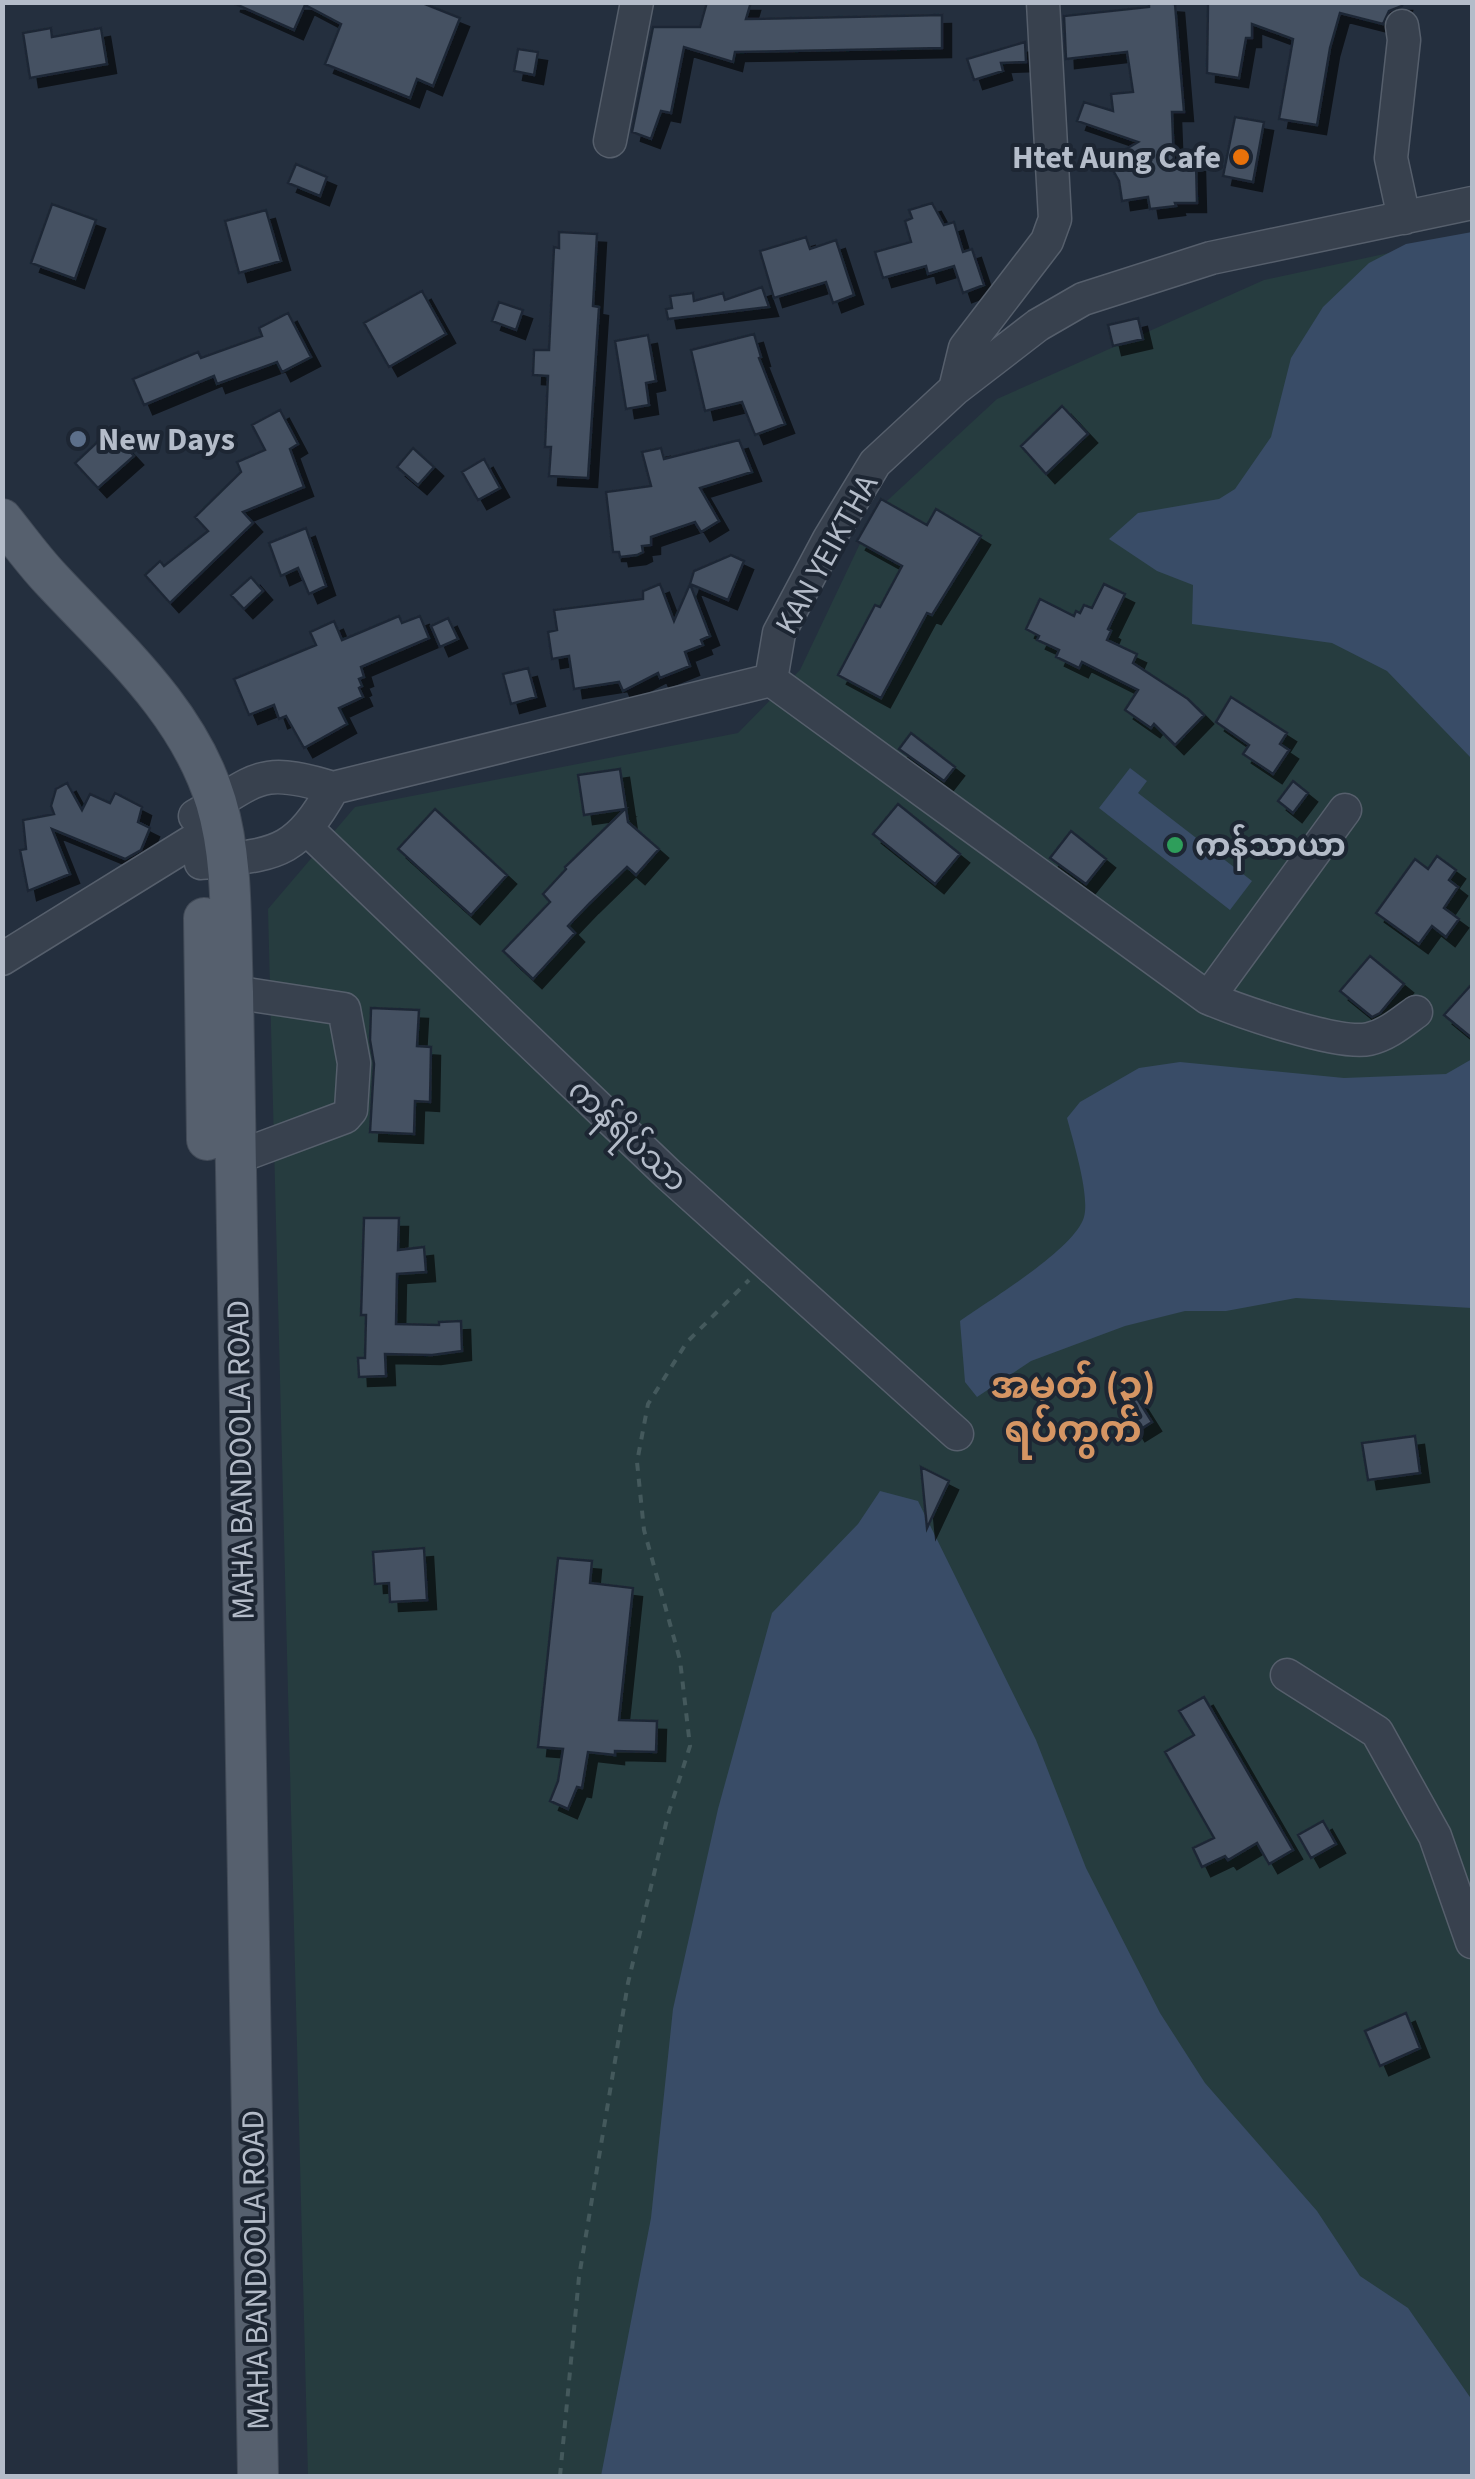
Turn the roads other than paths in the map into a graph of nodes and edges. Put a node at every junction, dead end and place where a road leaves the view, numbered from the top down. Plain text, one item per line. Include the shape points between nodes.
1 (637, 2) edge
2 (1043, 2) edge
3 (1402, 26) dead end
4 (610, 141) dead end
5 (1472, 203) edge
6 (1404, 218) junction
7 (1009, 291) junction
8 (1038, 325) junction
9 (955, 389) junction
10 (2, 519) edge
11 (2, 562) edge
12 (771, 680) junction
13 (333, 788) junction
14 (1345, 810) dead end
15 (307, 829) junction
16 (209, 835) junction
17 (2, 959) edge
18 (232, 992) junction
19 (1208, 998) junction
20 (1416, 1012) dead end
21 (235, 1158) junction
22 (957, 1434) dead end
23 (1287, 1675) dead end
24 (1472, 1942) edge
25 (234, 2476) edge
26 (258, 2476) edge

1 - 4 street
2 - 7 street via 1055,219 1048,240
3 - 6 street via 1391,158
5 - 6 street, KAN YEIKTHA
6 - 8 street, KAN YEIKTHA via 1211,258 1083,299
7 - 8 street
7 - 9 street via 966,348
8 - 9 street, KAN YEIKTHA
9 - 12 street, KAN YEIKTHA via 875,463 779,634
10 - 16 main road, MAHA BANDOOLA ROAD via 181,724 194,746
11 - 16 main road, MAHA BANDOOLA ROAD via 156,734
12 - 13 street, KAN YEIKTHA
12 - 19 street
13 - 15 street
13 - 16 street via 295,776 248,783
14 - 19 street
15 - 16 street via 279,850
15 - 22 street, ကန်ရိပ်သာ via 668,1174
16 - 17 street
16 - 18 main road, MAHA BANDOOLA ROAD
16 - 25 main road, MAHA BANDOOLA ROAD
18 - 21 main road, MAHA BANDOOLA ROAD
18 - 21 street via 344,1009 354,1064 346,1117
19 - 20 street via 1365,1040
21 - 26 main road, MAHA BANDOOLA ROAD
23 - 24 street via 1378,1732 1435,1836

